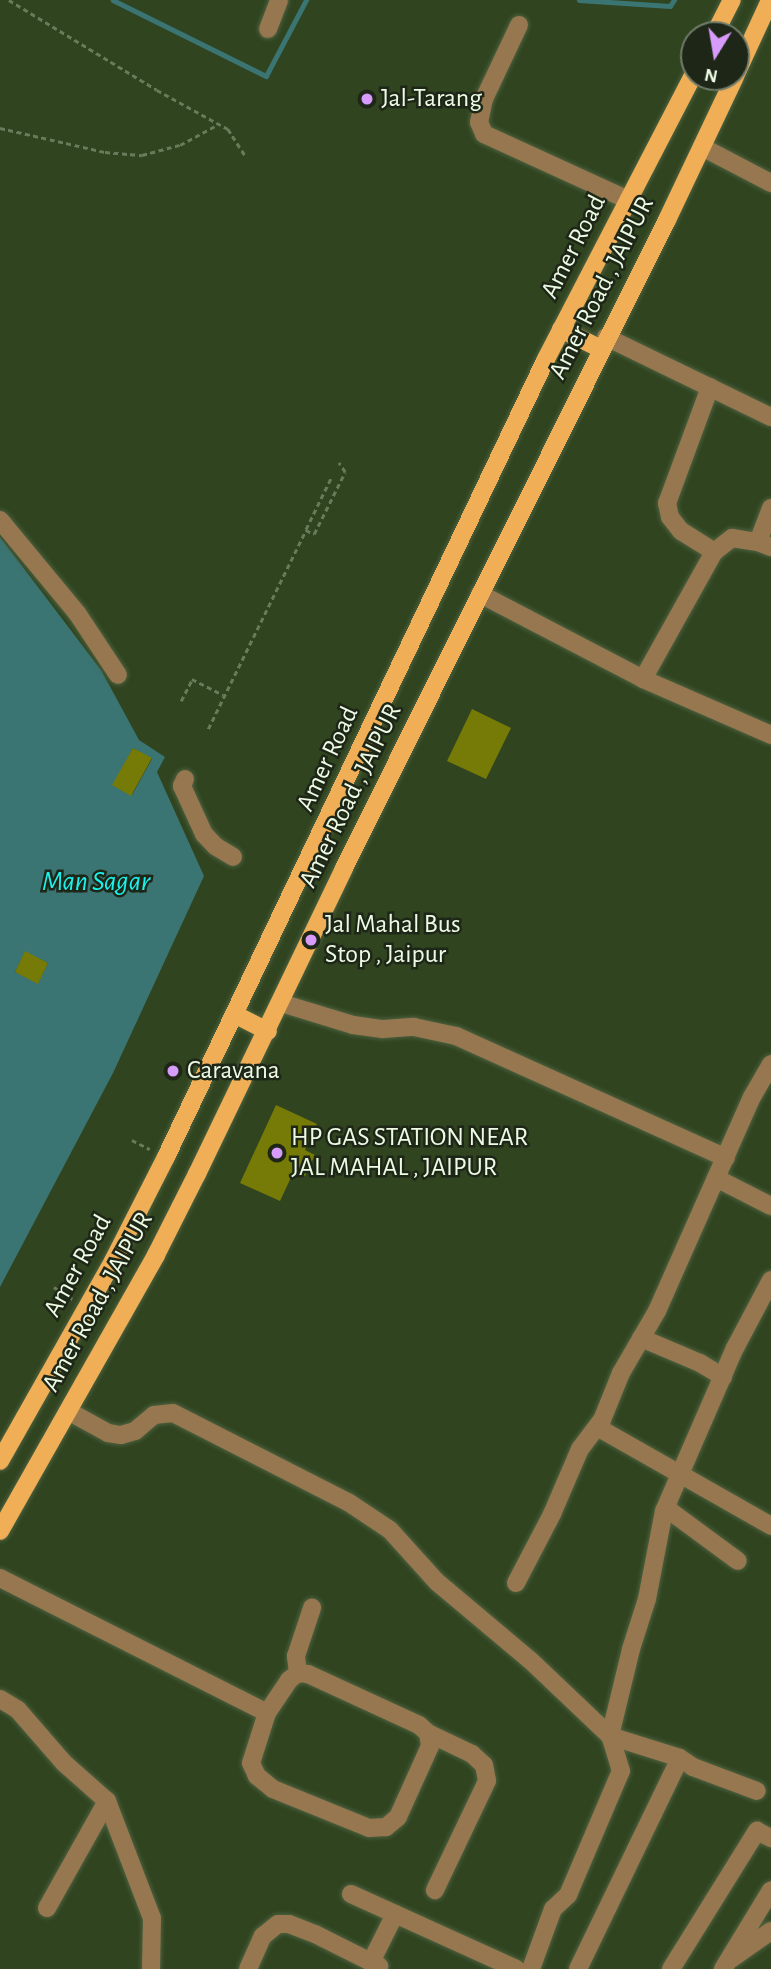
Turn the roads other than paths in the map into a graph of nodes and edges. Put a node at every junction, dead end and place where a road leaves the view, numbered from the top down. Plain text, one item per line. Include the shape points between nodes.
1 (279, 0) edge
2 (732, 0) edge
3 (771, 0) edge
4 (721, 21) edge
5 (519, 25) dead end
6 (268, 29) dead end
7 (750, 44) edge
8 (685, 91) edge
9 (728, 91) edge
10 (702, 147) junction
11 (771, 183) edge
12 (628, 200) junction
13 (561, 329) junction
14 (603, 343) junction
15 (710, 387) junction
16 (771, 417) edge
17 (771, 508) edge
18 (0, 520) edge
19 (765, 544) edge
20 (715, 552) junction
21 (480, 594) junction
22 (118, 675) dead end
23 (643, 679) junction
24 (771, 735) edge
25 (186, 779) dead end
26 (233, 857) dead end
27 (281, 1003) junction
28 (234, 1014) junction
29 (268, 1031) junction
30 (771, 1064) edge
31 (726, 1158) junction
32 (716, 1178) junction
33 (771, 1206) edge
34 (771, 1280) edge
35 (641, 1338) junction
36 (723, 1377) junction
37 (68, 1411) junction
38 (597, 1427) junction
39 (0, 1461) edge
40 (681, 1473) junction
41 (666, 1508) junction
42 (771, 1526) edge
43 (0, 1531) edge
44 (738, 1561) dead end
45 (0, 1578) edge
46 (516, 1583) dead end
47 (312, 1608) dead end
48 (298, 1673) junction
49 (0, 1699) edge
50 (267, 1713) junction
51 (428, 1733) junction
52 (610, 1736) junction
53 (680, 1758) junction
54 (757, 1791) dead end
55 (107, 1801) junction
56 (771, 1838) edge
57 (771, 1890) edge
58 (435, 1891) dead end
59 (351, 1894) dead end
60 (47, 1908) dead end
61 (395, 1914) junction
62 (771, 1931) edge
63 (727, 1964) edge
64 (378, 1967) edge
65 (151, 1969) edge
66 (248, 1969) edge
67 (516, 1969) edge
68 (531, 1969) edge
69 (578, 1969) edge
70 (671, 1969) edge

1 - 6 street
2 - 4 main road
3 - 7 main road, Amer Road , JAIPUR
5 - 12 street via 484,99 479,121 484,134
8 - 12 main road, Amer Road
9 - 10 main road, Amer Road , JAIPUR
10 - 11 street
10 - 14 main road, Amer Road , JAIPUR
12 - 13 main road, Amer Road
13 - 14 main road
13 - 28 main road, Amer Road
14 - 15 street
14 - 21 main road, Amer Road , JAIPUR
15 - 16 street
15 - 20 street via 667,503 670,517 681,531
17 - 19 street
18 - 22 street via 71,605
19 - 20 street via 732,538
20 - 23 street
21 - 23 street
21 - 27 main road, Amer Road , JAIPUR
23 - 24 street
25 - 26 street via 182,786 204,834
27 - 29 main road, Amer Road , JAIPUR
27 - 31 street via 353,1025 414,1027 456,1036
28 - 29 main road
28 - 39 main road, Amer Road via 166,1157
29 - 37 main road, Amer Road , JAIPUR via 156,1255
30 - 31 street
31 - 32 street
32 - 33 street
32 - 35 street
34 - 36 street
35 - 36 street
35 - 38 street
36 - 40 street
37 - 43 main road, Amer Road , JAIPUR
37 - 52 street via 108,1433 121,1435 135,1431 154,1415 173,1413 348,1502 390,1530 437,1582 530,1660
38 - 40 street
38 - 46 street via 580,1449
40 - 41 street
40 - 42 street
41 - 44 street
41 - 52 street
45 - 50 street
47 - 48 street via 296,1656
48 - 50 street
48 - 51 street via 394,1713
49 - 55 street via 18,1710
50 - 51 street via 251,1763 257,1776 274,1789 369,1828 386,1827 398,1817 430,1746
51 - 58 street via 472,1754 484,1765 487,1781
52 - 53 street
52 - 68 street via 621,1771 568,1895 553,1909
53 - 54 street
53 - 69 street
55 - 60 street
55 - 65 street via 152,1918
56 - 70 street via 757,1831
57 - 63 street
59 - 61 street
61 - 64 street
61 - 67 street
62 - 63 street
64 - 66 street via 315,1934 278,1924 264,1936

